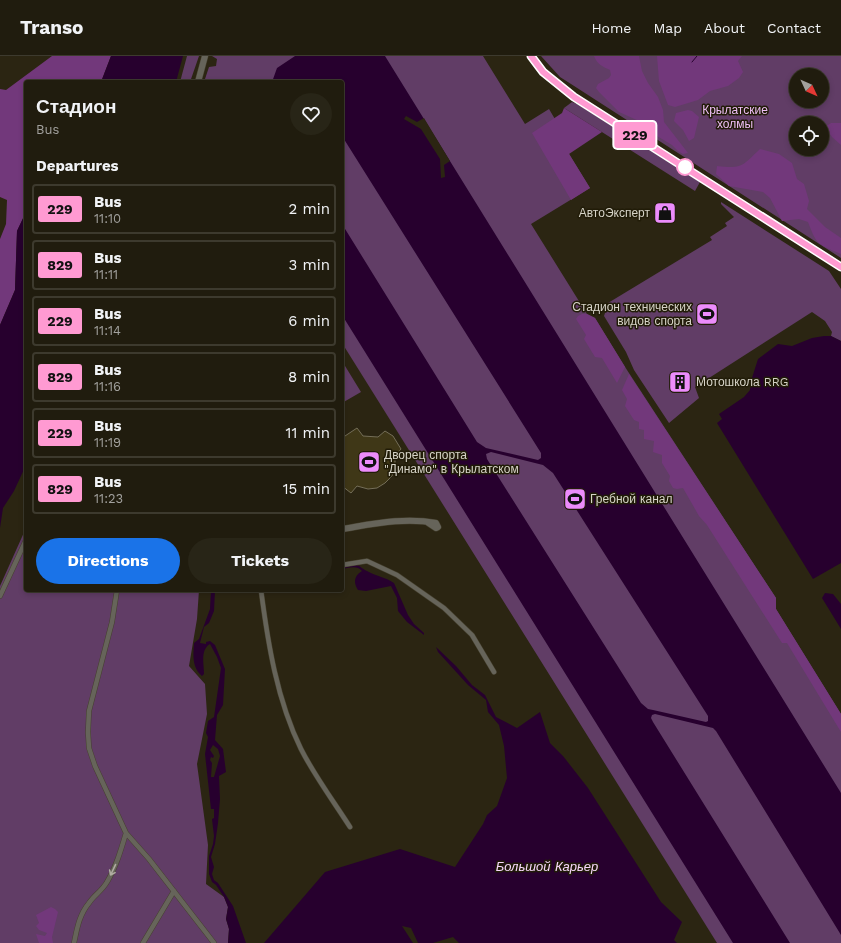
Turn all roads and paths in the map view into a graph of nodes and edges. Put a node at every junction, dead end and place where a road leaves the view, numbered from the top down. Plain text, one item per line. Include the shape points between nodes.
1 (205, 56) edge
2 (531, 56) edge
3 (199, 80) edge
4 (841, 267) edge
5 (436, 523) dead end
6 (344, 529) edge
7 (24, 544) edge
8 (344, 565) edge
9 (117, 592) edge
10 (262, 592) edge
11 (0, 596) edge
12 (494, 672) dead end
13 (350, 827) dead end
14 (126, 833) junction
15 (174, 891) junction
16 (74, 943) edge
17 (143, 943) edge
18 (214, 943) edge

1 - 3 street
2 - 4 main road via 543,72 574,97
5 - 6 street via 403,520
7 - 11 street
8 - 12 street via 367,561 397,574 444,608 472,635
9 - 14 street via 112,622 89,711 88,732 89,748 95,766
10 - 13 street via 269,648 283,704 302,749
14 - 15 street
14 -> 16 street via 108,881 102,891 89,902 80,917
15 - 17 street
15 - 18 street

